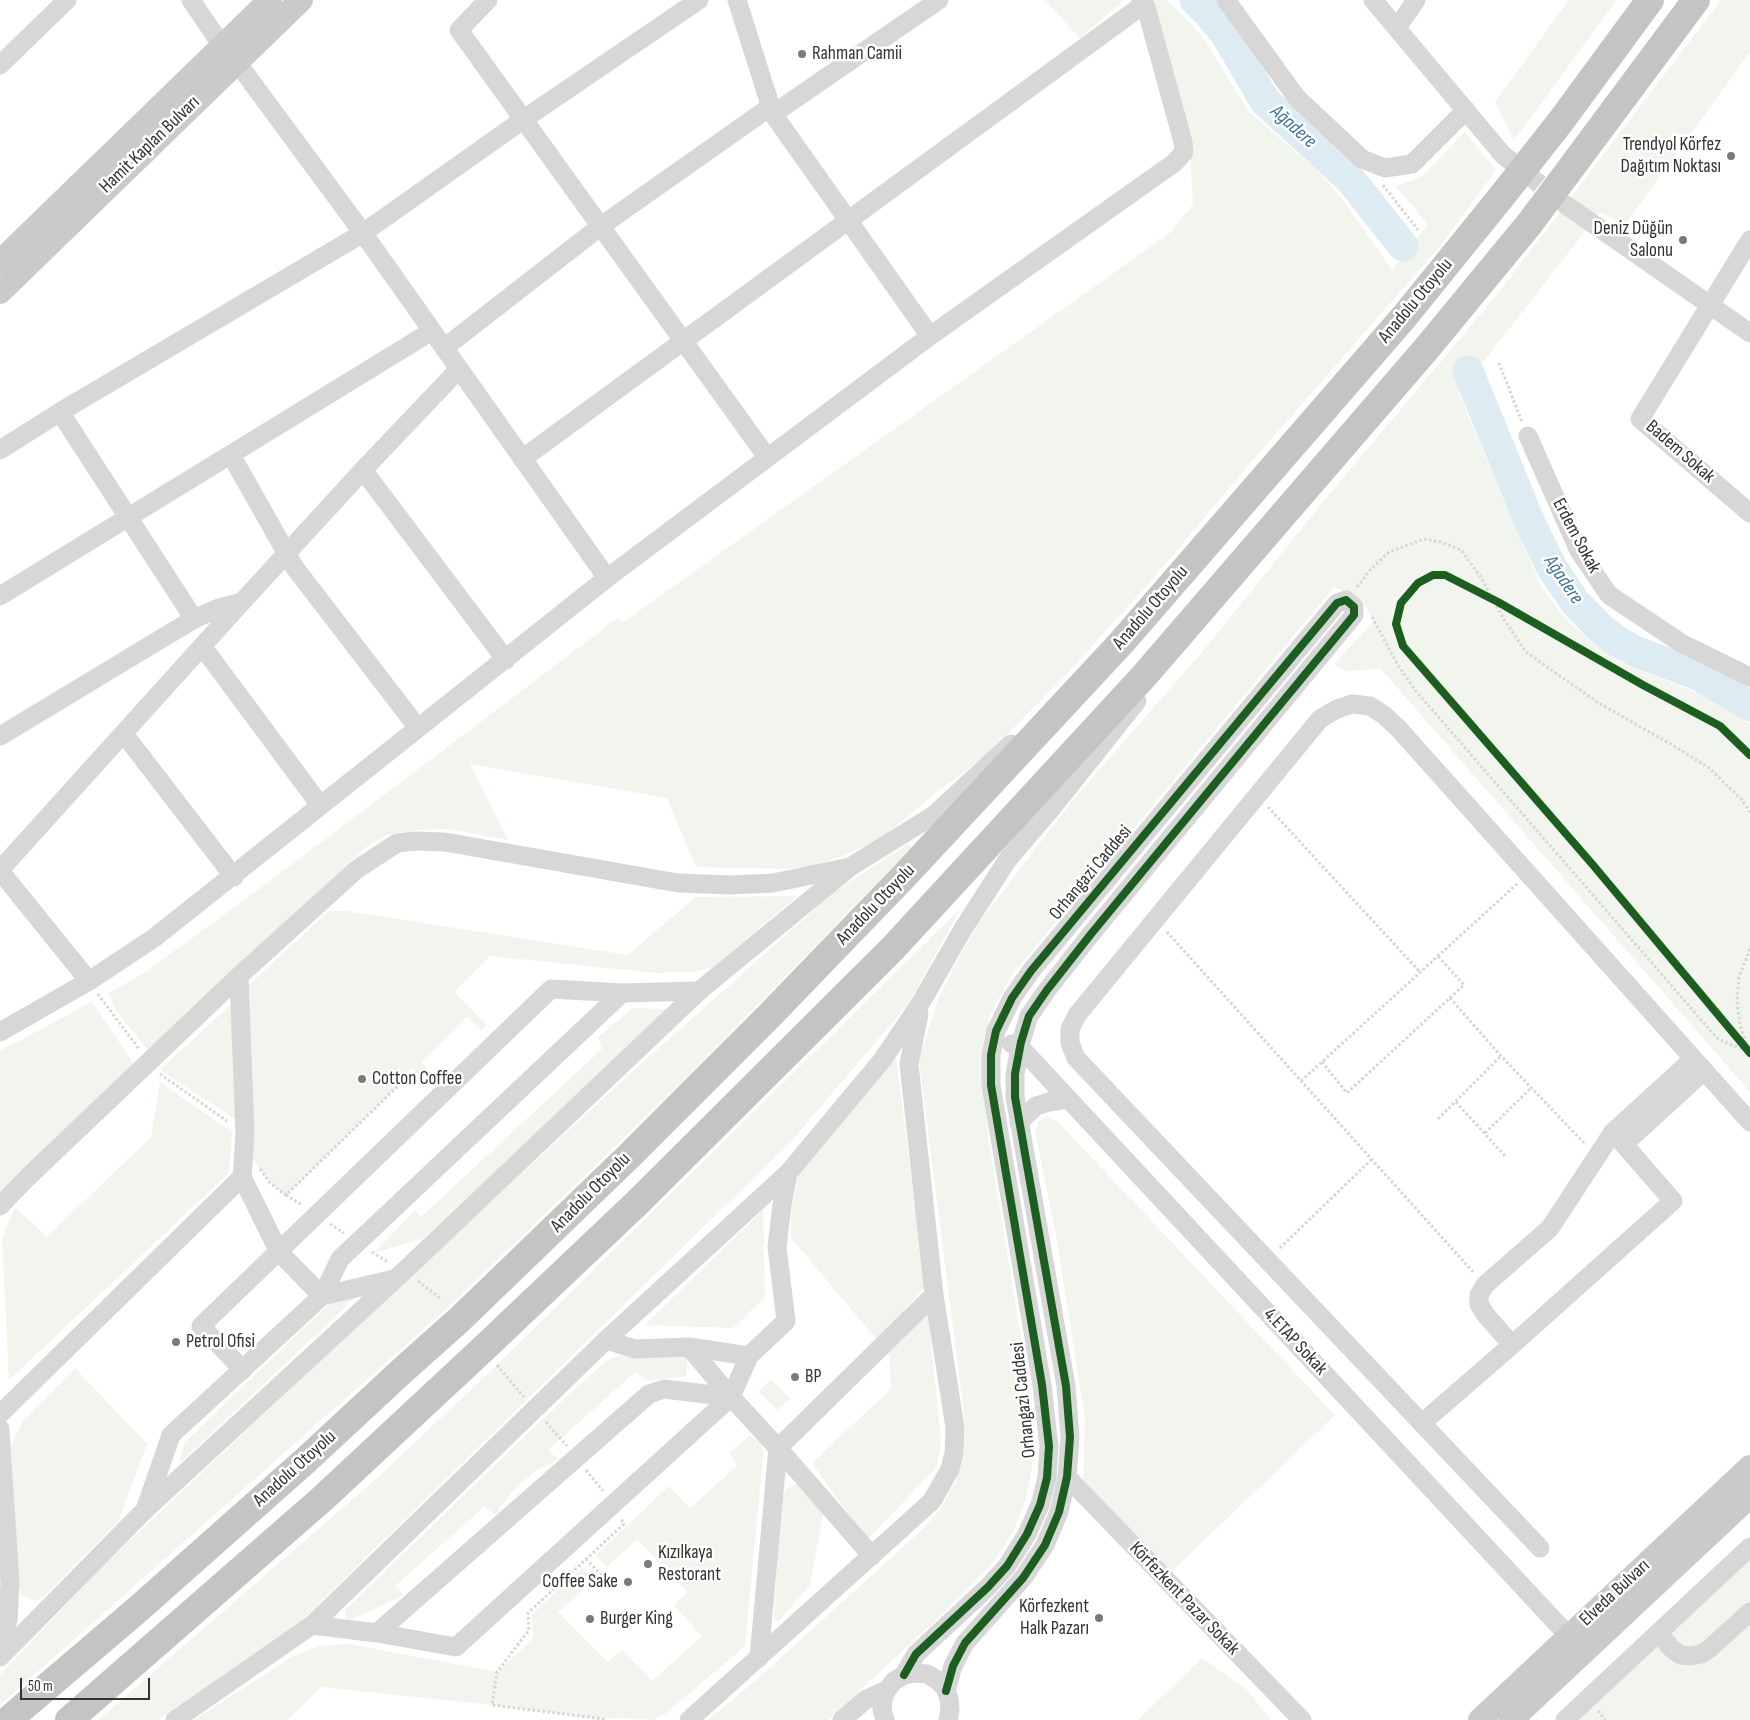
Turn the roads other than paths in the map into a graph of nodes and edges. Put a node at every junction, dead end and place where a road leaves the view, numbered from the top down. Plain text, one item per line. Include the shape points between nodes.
1 (67, 0) edge
2 (191, 0) edge
3 (270, 0) edge
4 (301, 0) edge
5 (488, 0) edge
6 (699, 0) edge
7 (737, 0) edge
8 (1226, 0) edge
9 (1372, 0) edge
10 (1416, 0) edge
11 (1650, 0) edge
12 (1696, 0) edge
13 (933, 2) edge
14 (1142, 2) edge
15 (48, 7) edge
16 (1397, 28) junction
17 (229, 54) junction
18 (0, 65) edge
19 (771, 110) junction
20 (1466, 110) junction
21 (524, 119) junction
22 (1503, 155) tunnel mouth
23 (1566, 205) tunnel mouth
24 (848, 219) junction
25 (602, 226) junction
26 (364, 233) junction
27 (1750, 240) edge
28 (0, 262) edge
29 (0, 292) edge
30 (1709, 305) junction
31 (432, 331) junction
32 (1750, 333) edge
33 (930, 336) junction
34 (684, 340) junction
35 (444, 348) junction
36 (459, 369) junction
37 (60, 412) junction
38 (1528, 436) road end
39 (0, 450) edge
40 (1336, 453) junction
41 (231, 455) junction
42 (768, 457) junction
43 (522, 459) junction
44 (363, 470) junction
45 (1750, 513) edge
46 (128, 517) junction
47 (286, 553) junction
48 (607, 578) junction
49 (0, 596) edge
50 (242, 602) junction
51 (194, 619) junction
52 (1121, 644) junction
53 (202, 646) junction
54 (506, 660) junction
55 (1750, 677) edge
56 (418, 728) junction
57 (124, 734) junction
58 (0, 736) edge
59 (320, 805) junction
60 (850, 867) junction
61 (0, 870) edge
62 (234, 876) junction
63 (239, 976) junction
64 (90, 981) junction
65 (699, 991) junction
66 (622, 993) junction
67 (920, 1004) junction
68 (0, 1032) edge
69 (995, 1036) junction
70 (1020, 1047) junction
71 (1699, 1065) junction
72 (1068, 1099) junction
73 (1019, 1122) junction
74 (1750, 1122) edge
75 (1618, 1138) junction
76 (788, 1173) junction
77 (242, 1178) junction
78 (0, 1206) edge
79 (279, 1252) junction
80 (395, 1279) junction
81 (934, 1295) junction
82 (322, 1296) junction
83 (606, 1340) junction
84 (1512, 1345) junction
85 (689, 1347) junction
86 (750, 1356) junction
87 (243, 1370) junction
88 (731, 1398) junction
89 (0, 1414) edge
90 (1422, 1424) junction
91 (0, 1429) edge
92 (778, 1448) junction
93 (1750, 1467) edge
94 (1067, 1477) junction
95 (1750, 1496) edge
96 (146, 1509) junction
97 (1750, 1547) edge
98 (1540, 1548) dead end
99 (872, 1556) junction
100 (1750, 1612) edge
101 (312, 1625) junction
102 (1658, 1633) junction
103 (377, 1634) junction
104 (0, 1642) edge
105 (1576, 1644) junction
106 (0, 1656) edge
107 (759, 1658) junction
108 (904, 1675) junction
109 (887, 1690) junction
110 (946, 1691) junction
111 (8, 1720) edge
112 (69, 1720) edge
113 (176, 1720) edge
114 (689, 1720) edge
115 (842, 1720) edge
116 (885, 1720) edge
117 (948, 1720) edge
118 (1302, 1720) edge
119 (1480, 1720) edge
120 (1511, 1720) edge
121 (1565, 1720) edge

1 - 15 street
2 - 17 street
3 - 17 main road, Hamit Kaplan Bulvarı
4 - 17 main road, Hamit Kaplan Bulvarı
5 - 21 street via 459,30
6 - 21 street
7 - 19 street
8 - 20 street via 1297,98 1362,159 1385,168 1412,164
9 - 16 street
10 - 16 street
11 - 52 highway, Anadolu Otoyolu via 1543,144 1410,310
12 - 40 highway, Anadolu Otoyolu via 1530,223
13 - 19 street
14 - 24 street
14 - 33 street via 1184,142 1184,152
15 - 18 street
16 - 20 street
17 - 26 street
17 - 28 main road, Hamit Kaplan Bulvarı
17 - 29 main road, Hamit Kaplan Bulvarı
19 - 24 street
19 - 25 street
20 - 22 street
21 - 25 street
21 - 26 street
23 - 30 street
24 - 33 street
24 - 34 street
25 - 34 street
25 - 35 street
26 - 31 street
26 - 37 street
27 - 30 street
30 - 32 street
30 - 45 street, Badem Sokak via 1640,419
31 - 35 street
31 - 41 street
33 - 42 street
34 - 42 street
34 - 43 street
35 - 36 street
36 - 43 street
36 - 44 street
37 - 39 street
37 - 46 street
38 - 55 street, Erdem Sokak via 1579,551 1609,595 1681,642
40 - 67 street via 1008,858
40 - 112 highway, Anadolu Otoyolu via 1144,676 893,948 778,1064 624,1215 330,1492
41 - 46 street
41 - 47 street
42 - 48 street
43 - 48 street
44 - 47 street
44 - 54 street
46 - 49 street
46 - 51 street
47 - 50 street
47 - 56 street
48 - 54 street
50 - 51 street
50 - 53 street
51 - 58 street
52 - 60 street via 934,815
52 - 111 highway, Anadolu Otoyolu via 905,875 547,1236 305,1461
53 - 57 street
53 - 59 street
54 - 56 street
56 - 59 street
57 - 61 street
57 - 62 street
59 - 62 street
60 - 63 street via 773,883 678,883 445,842 414,840 397,843 356,870
60 - 65 street
61 - 64 street
62 - 64 street via 154,938
63 - 77 street via 245,1134
63 - 78 street
64 - 68 street
65 - 66 street
65 - 80 street
66 - 79 street via 551,989
66 - 82 street via 340,1259
67 - 76 street via 883,1059
67 - 81 street via 909,1064
69 - 70 street
69 - 70 street, Orhangazi Caddesi via 1012,998 1031,971 1337,604 1346,600 1354,607 1354,615 1090,934 1029,1016
69 - 108 street, Orhangazi Caddesi via 991,1086 1042,1385 1049,1446 1047,1478 1040,1505 1007,1566 916,1654
70 - 72 street, 4.ETAP Sokak
70 - 73 street, Orhangazi Caddesi via 1015,1082
71 - 74 street
71 - 75 street
71 - 90 street via 1398,728 1370,706 1352,704 1320,719 1077,1015 1070,1029 1070,1043 1076,1058 1094,1080
72 - 73 street via 1036,1106
72 - 105 street, 4.ETAP Sokak
73 - 94 street, Orhangazi Caddesi via 1066,1386 1070,1438
75 - 84 street via 1596,1157 1550,1228 1485,1285 1479,1294 1485,1314
75 - 84 street via 1673,1201
76 - 83 street
76 - 86 street via 777,1247 786,1321
77 - 79 street
77 - 89 street
79 - 82 street
79 - 87 street via 201,1326
80 - 82 street
80 - 96 street
81 - 92 street
81 - 99 street via 955,1427 954,1453 950,1469 932,1501
82 - 87 street
83 - 85 street via 635,1349
83 - 101 street
84 - 90 street
85 - 86 street
85 - 88 street
86 - 88 street
87 - 96 street via 171,1435
88 - 92 street
88 - 103 street via 664,1389 649,1394
88 - 103 street via 456,1647
90 - 98 street
91 - 104 street via 10,1583 8,1620
92 - 99 street
92 - 107 street
93 - 105 main road, Elveda Bulvarı
94 - 110 street, Orhangazi Caddesi via 1059,1512 1045,1545 1024,1578 966,1644 953,1666
94 - 118 street, Körfezkent Pazar Sokak
95 - 105 main road, Elveda Bulvarı
96 - 106 street
97 - 102 street
99 - 107 street
100 - 102 street via 1701,1654 1681,1655
101 - 103 street
101 - 113 street
102 - 121 street
105 - 119 main road, Elveda Bulvarı
105 - 120 main road, Elveda Bulvarı
107 - 114 street
108 - 109 street, Orhangazi Caddesi
108 - 110 street via 927,1674
109 - 115 street via 866,1700
109 - 116 street via 882,1710
110 - 117 street via 950,1698

